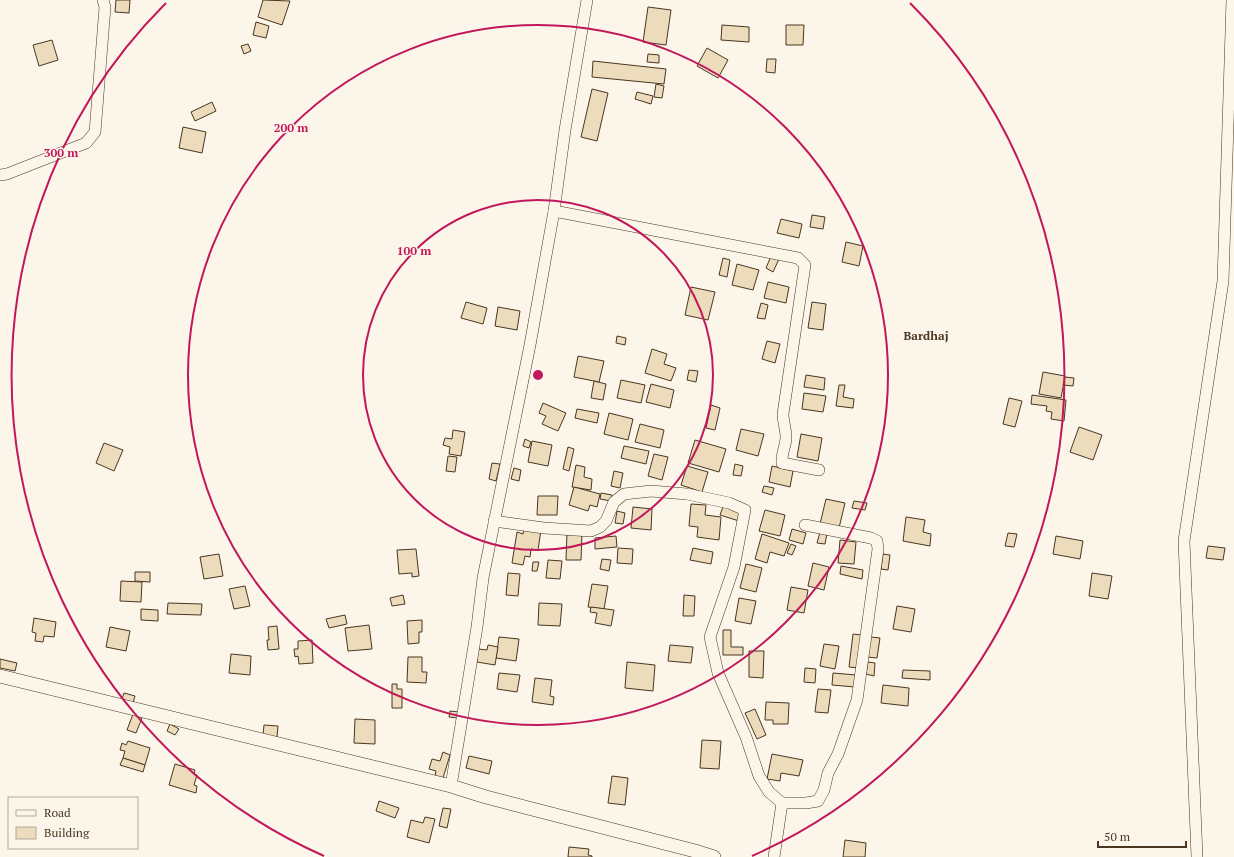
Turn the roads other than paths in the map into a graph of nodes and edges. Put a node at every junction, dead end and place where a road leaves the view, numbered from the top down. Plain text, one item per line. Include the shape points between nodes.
1 (103, 0) edge
2 (587, 0) edge
3 (1232, 0) edge
4 (0, 175) edge
5 (554, 211) junction
6 (819, 470) dead end
7 (494, 521) junction
8 (805, 525) dead end
9 (0, 676) edge
10 (451, 786) junction
11 (782, 803) junction
12 (695, 854) edge
13 (714, 857) edge
14 (774, 857) edge
15 (1197, 857) edge

1 - 4 street via 105,7 95,132 86,143
2 - 5 street
3 - 15 street via 1223,281 1184,541
5 - 6 street via 798,258 802,261 805,265 783,414 786,437 782,463
5 - 7 street via 528,359
7 - 10 street
7 - 11 street via 591,531 606,521 614,502 624,494 652,492 687,494 729,503 745,510 734,568 710,637 718,673 746,737 759,776 769,792
8 - 11 street via 872,538 877,541 878,549 857,700 838,754 818,801
9 - 10 street
10 - 12 street
11 - 14 street
12 - 13 street

